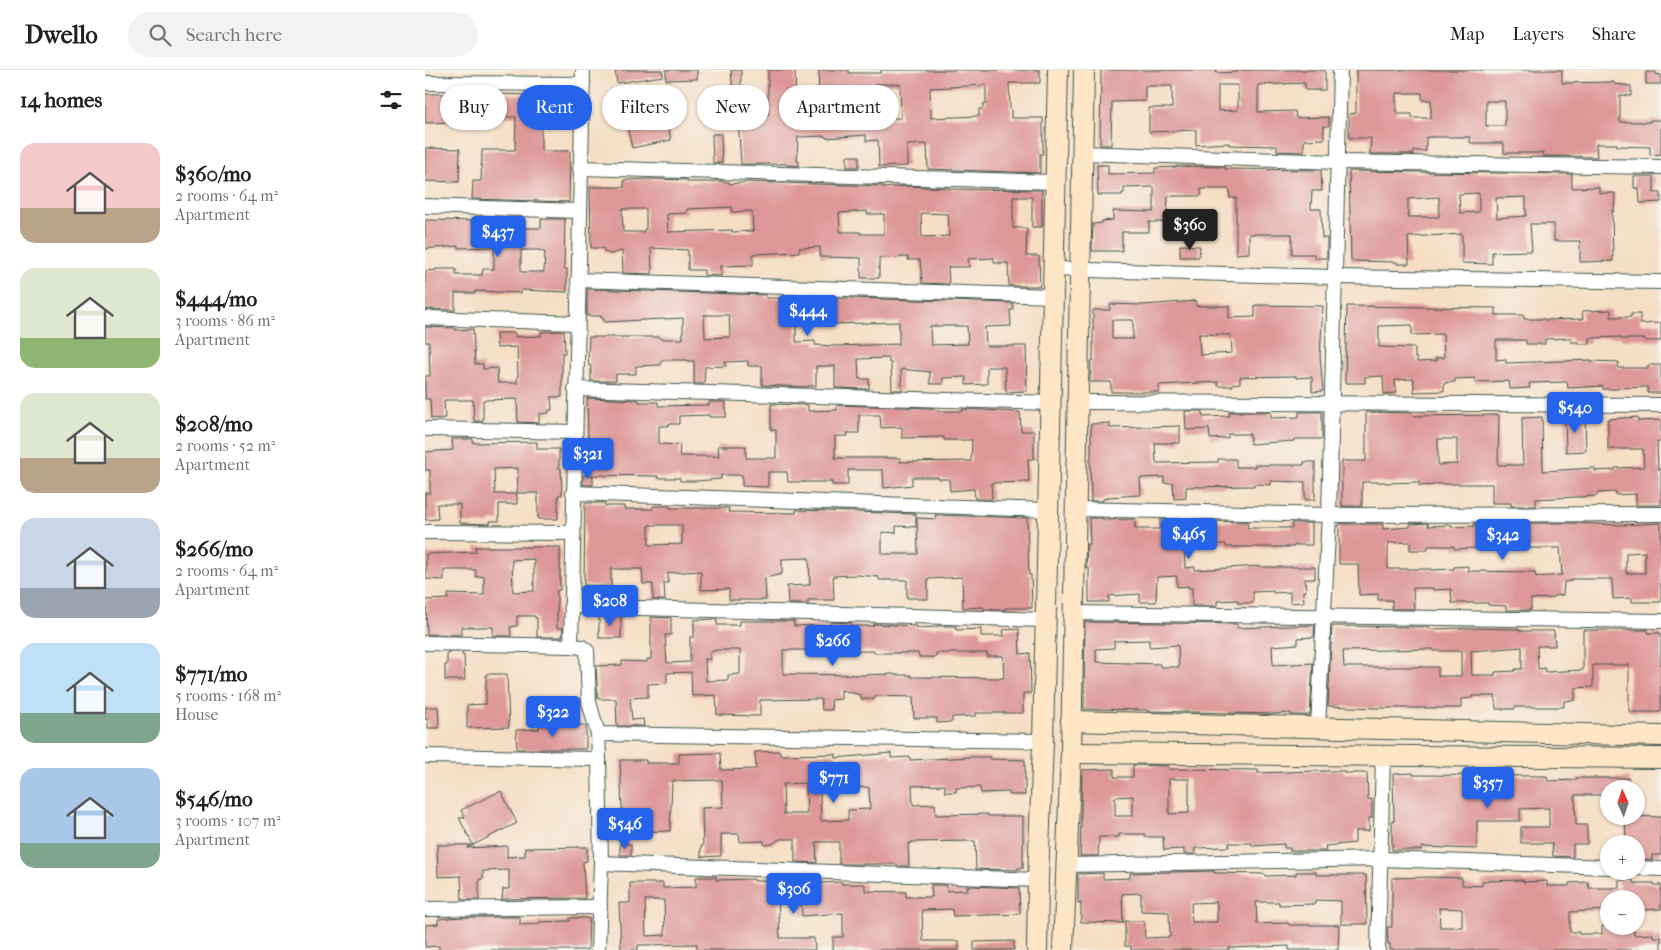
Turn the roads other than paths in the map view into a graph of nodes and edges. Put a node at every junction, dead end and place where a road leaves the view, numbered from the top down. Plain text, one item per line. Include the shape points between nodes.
1 (583, 70) edge
2 (1058, 70) edge
3 (1084, 70) edge
4 (1340, 70) edge
5 (425, 82) edge
6 (583, 84) junction
7 (1083, 153) junction
8 (1337, 162) junction
9 (1661, 167) edge
10 (580, 168) junction
11 (1056, 182) junction
12 (425, 206) edge
13 (579, 211) junction
14 (1054, 268) junction
15 (1080, 269) junction
16 (1334, 277) junction
17 (578, 280) junction
18 (1661, 282) edge
19 (1053, 296) junction
20 (425, 318) edge
21 (577, 323) junction
22 (575, 388) junction
23 (1078, 402) junction
24 (1051, 403) junction
25 (1331, 405) junction
26 (1661, 405) edge
27 (425, 429) edge
28 (575, 432) junction
29 (573, 493) junction
30 (1075, 509) junction
31 (1048, 510) junction
32 (1661, 514) edge
33 (1329, 515) junction
34 (425, 532) edge
35 (572, 533) junction
36 (571, 606) junction
37 (1073, 613) junction
38 (1323, 617) junction
39 (1046, 620) junction
40 (1661, 621) edge
41 (425, 643) edge
42 (571, 646) junction
43 (1071, 721) junction
44 (1317, 728) junction
45 (598, 734) junction
46 (1661, 736) edge
47 (1043, 741) junction
48 (1071, 753) junction
49 (425, 756) edge
50 (1383, 756) junction
51 (1661, 758) edge
52 (599, 759) junction
53 (1381, 859) junction
54 (601, 863) junction
55 (1066, 865) junction
56 (1600, 867) edge
57 (1645, 868) edge
58 (1661, 869) edge
59 (1038, 880) junction
60 (600, 907) junction
61 (425, 909) edge
62 (598, 950) edge
63 (1037, 950) edge
64 (1063, 950) edge
65 (1378, 950) edge

1 - 6 street
2 - 11 main road
3 - 7 main road
4 - 8 street
5 - 6 street
6 - 10 street
7 - 8 street
7 - 15 main road
8 - 9 street
8 - 16 street
10 - 11 street
10 - 13 street
11 - 14 main road
12 - 13 street
13 - 17 street
14 - 15 street
14 - 19 main road
15 - 16 street
15 - 23 main road
16 - 18 street
16 - 25 street
17 - 19 street
17 - 21 street
19 - 24 main road
20 - 21 street
21 - 22 street
22 - 24 street
22 - 28 street
23 - 25 street
23 - 30 main road
24 - 31 main road
25 - 26 street
25 - 33 street
27 - 28 street
28 - 29 street
29 - 31 street
29 - 35 street
30 - 33 street
30 - 37 main road
31 - 39 main road
32 - 33 street
33 - 38 street
34 - 35 street
35 - 36 street
36 - 39 street
36 - 42 street
37 - 38 street
37 - 43 main road
38 - 40 street
38 - 44 street
39 - 47 main road
41 - 42 street
42 - 45 street via 587,651 589,702
43 - 44 main road
43 - 48 main road
44 - 46 main road
45 - 47 street
45 - 52 street
47 - 59 main road
48 - 50 main road
48 - 55 main road
49 - 52 street
50 - 51 main road
50 - 53 street
52 - 54 street
53 - 55 street
53 - 56 street
53 - 65 street
54 - 59 street
54 - 60 street
55 - 64 main road
57 - 58 street
59 - 63 main road
60 - 61 street
60 - 62 street

